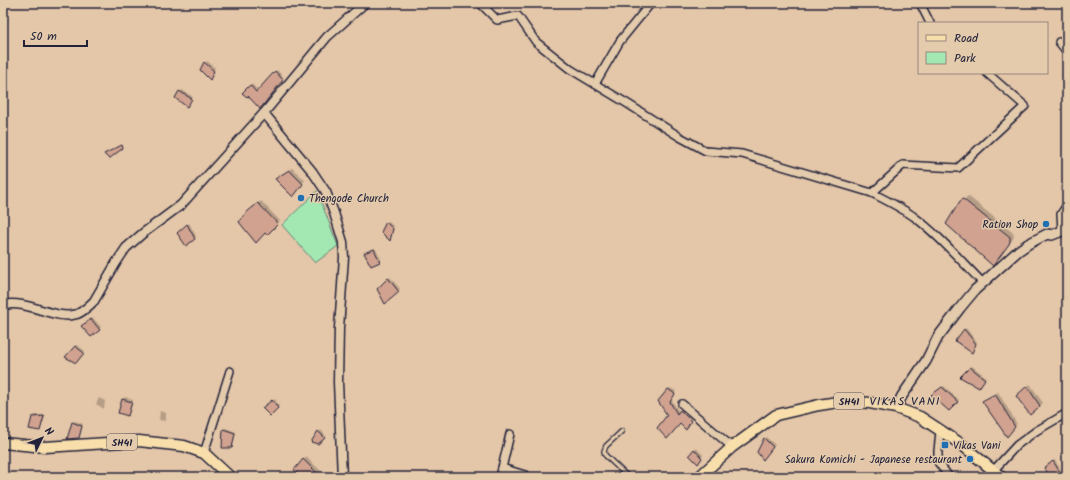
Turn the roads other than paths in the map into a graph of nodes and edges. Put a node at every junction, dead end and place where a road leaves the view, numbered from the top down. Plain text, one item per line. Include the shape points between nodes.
1 (365, 3) edge
2 (480, 3) edge
3 (651, 3) edge
4 (920, 3) edge
5 (930, 22) edge
6 (1059, 42) dead end
7 (1067, 52) edge
8 (988, 74) edge
9 (595, 84) junction
10 (264, 113) junction
11 (872, 193) junction
12 (1067, 205) edge
13 (1064, 230) edge
14 (983, 283) junction
15 (3, 305) edge
16 (230, 371) dead end
17 (682, 404) dead end
18 (896, 408) junction
19 (1067, 413) edge
20 (622, 431) dead end
21 (940, 431) junction
22 (510, 434) dead end
23 (3, 443) edge
24 (732, 447) junction
25 (204, 453) junction
26 (502, 468) junction
27 (997, 474) edge
28 (230, 477) edge
29 (342, 477) edge
30 (500, 477) edge
31 (528, 477) edge
32 (628, 477) edge
33 (699, 477) edge
34 (949, 477) edge

1 - 10 street via 327,37
2 - 9 street via 497,20 518,16 536,42 570,69
3 - 9 street via 620,41
4 - 5 street
6 - 7 street
8 - 11 street via 1025,106 958,168 903,165
9 - 11 street via 706,151 742,154
10 - 15 street via 181,205 126,248 94,301 83,311 65,316 16,303
10 - 29 street via 326,192 343,242 338,374
11 - 14 street via 913,216 934,233
12 - 13 street via 1061,214
13 - 14 main road via 1052,235 1047,234 1028,244
14 - 18 main road via 944,329
16 - 25 street
17 - 24 street
18 - 21 main road, SH41 via 920,417
18 - 24 main road, SH41 via 844,401 776,415
19 - 27 street via 1017,445
20 - 32 lane via 604,451 605,456
21 - 27 main road, SH41
21 - 34 street via 938,462
22 - 26 street
23 - 25 main road, SH41 via 45,447 139,441 184,446
24 - 33 main road, SH41
25 - 28 main road, SH41
26 - 30 street
26 - 31 street

